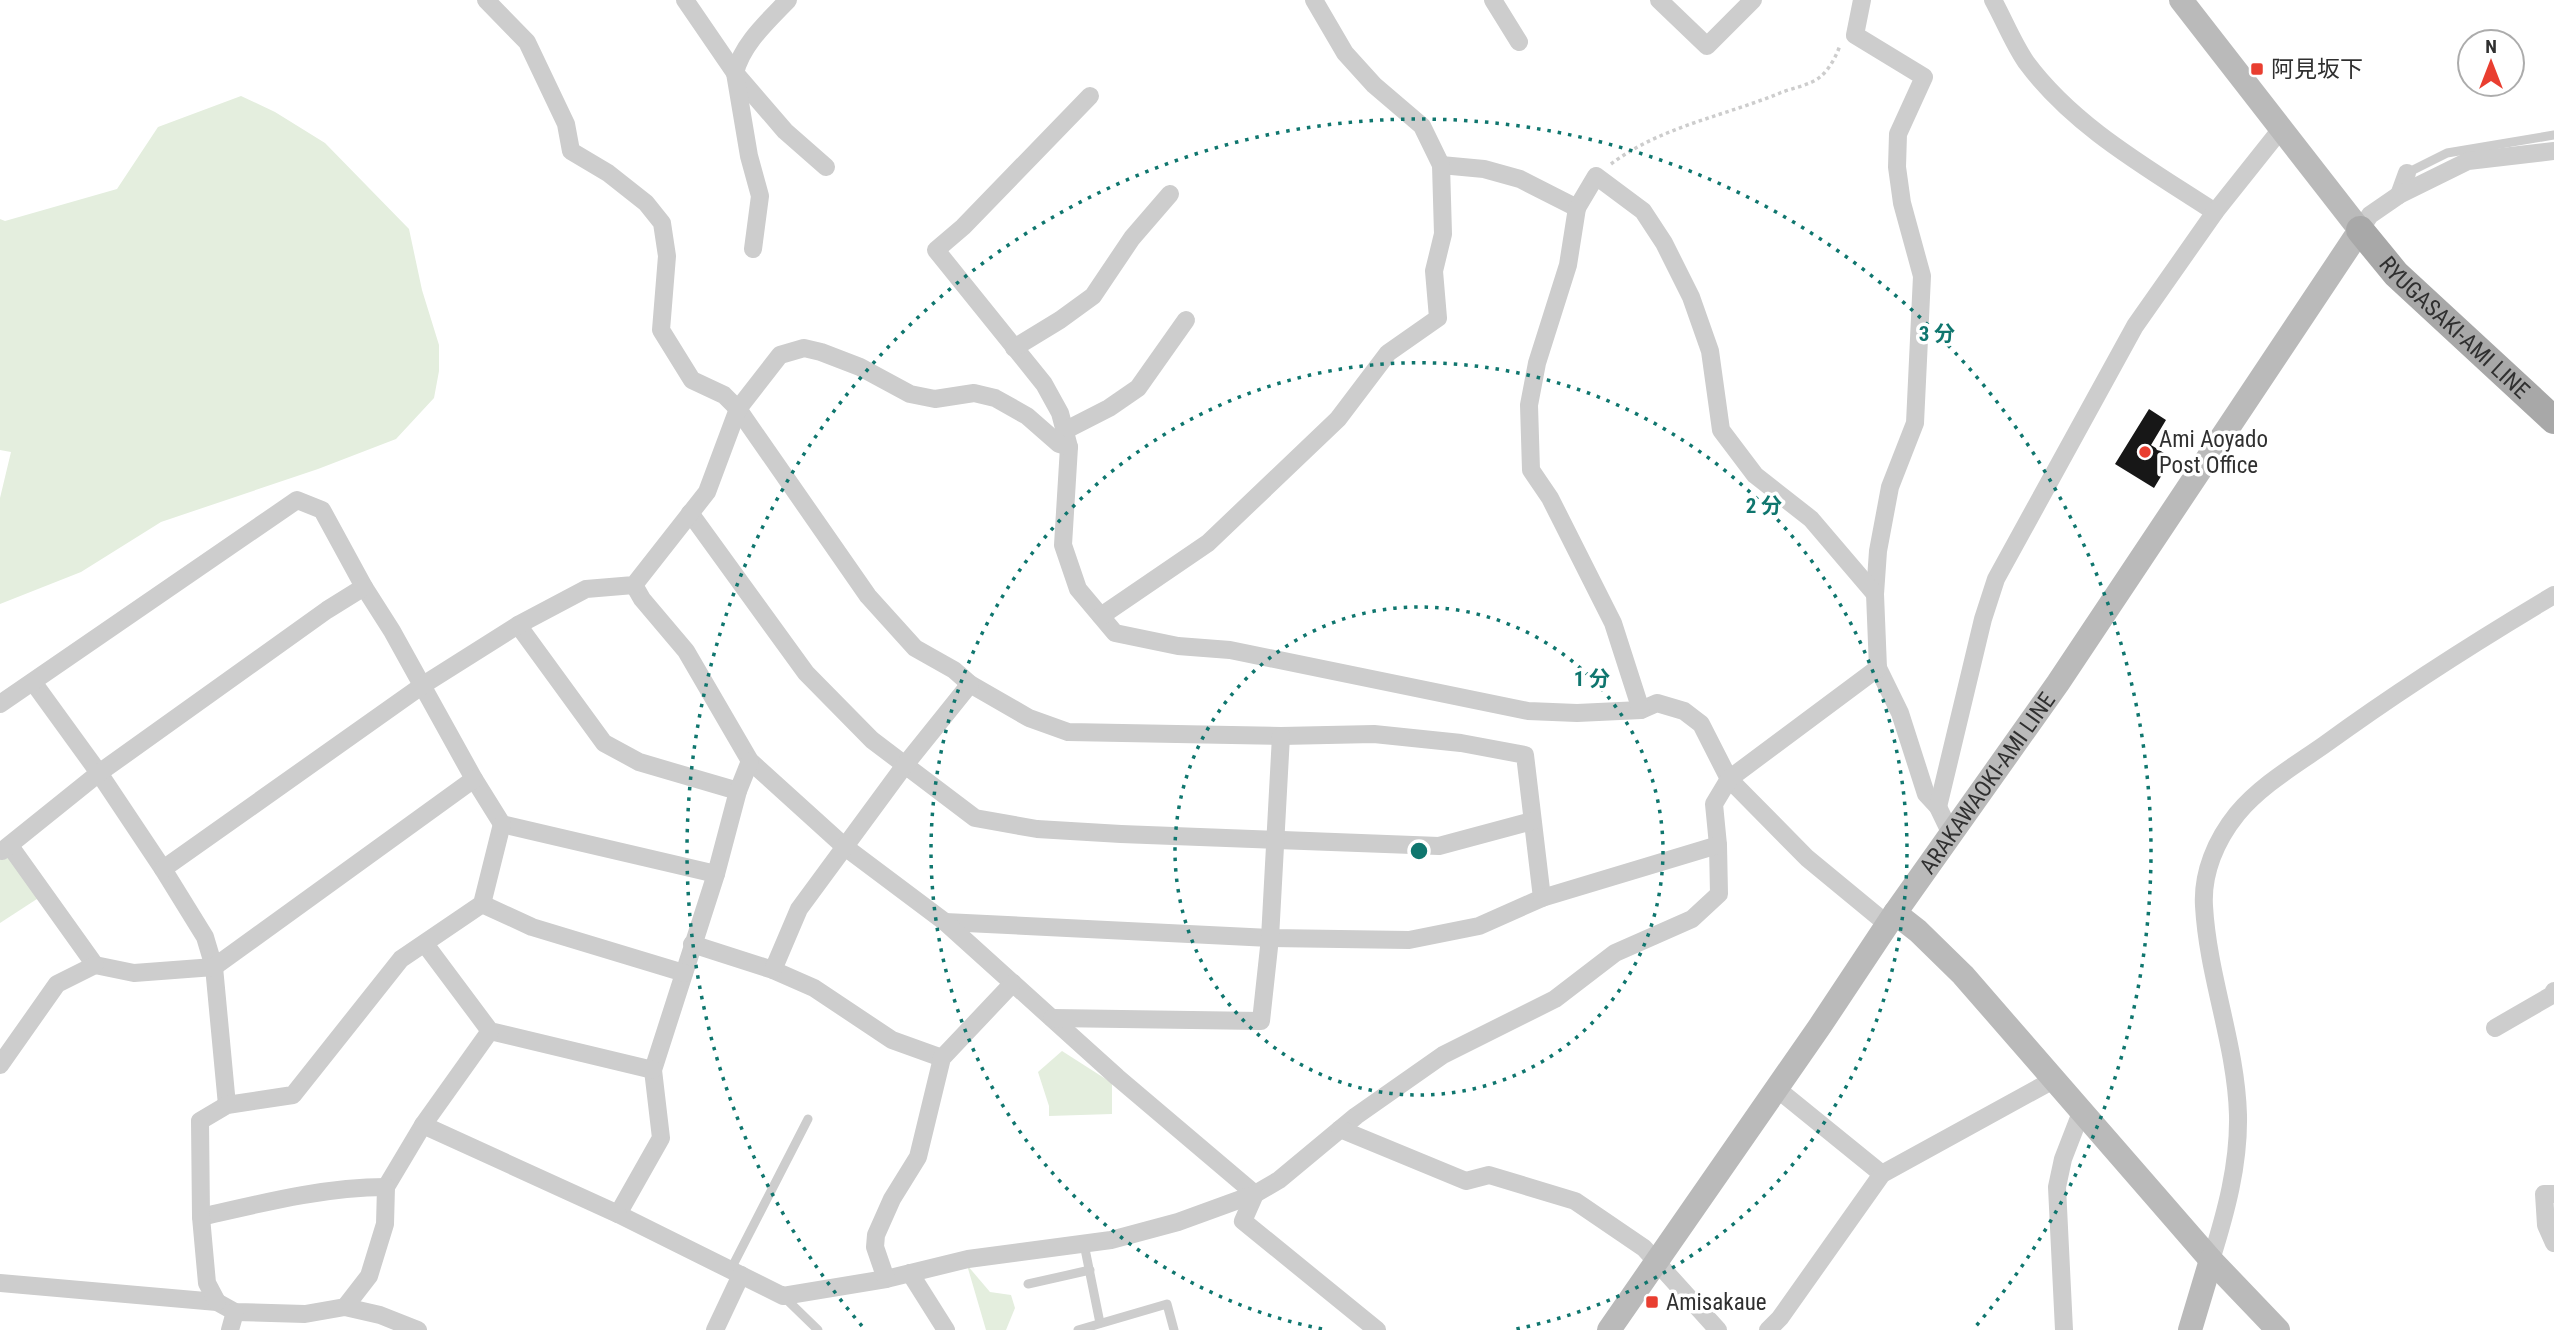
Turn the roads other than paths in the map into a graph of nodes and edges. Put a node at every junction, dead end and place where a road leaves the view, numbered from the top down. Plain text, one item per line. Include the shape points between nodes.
1 (486, 0) edge
2 (685, 0) edge
3 (789, 0) edge
4 (1314, 0) edge
5 (1493, 0) edge
6 (1658, 0) edge
7 (1753, 0) edge
8 (1863, 0) edge
9 (1993, 0) edge
10 (2181, 0) edge
11 (1519, 42) dead end
12 (735, 73) junction
13 (1090, 96) dead end
14 (2281, 129) junction
15 (2554, 135) edge
16 (2554, 151) edge
17 (1441, 164) junction
18 (826, 167) dead end
19 (2407, 173) joint
20 (1170, 194) dead end
21 (2399, 195) junction
22 (1577, 208) junction
23 (2215, 212) junction
24 (2360, 230) junction
25 (753, 248) dead end
26 (1186, 320) dead end
27 (1014, 348) junction
28 (738, 409) junction
29 (2554, 420) edge
30 (1067, 439) junction
31 (690, 513) junction
32 (634, 585) junction
33 (363, 587) junction
34 (1875, 594) junction
35 (2554, 595) edge
36 (1101, 616) junction
37 (518, 625) junction
38 (1878, 668) junction
39 (33, 682) junction
40 (970, 684) junction
41 (423, 685) junction
42 (0, 704) edge
43 (1641, 710) junction
44 (1281, 736) junction
45 (750, 761) junction
46 (905, 765) junction
47 (99, 773) junction
48 (474, 779) junction
49 (1729, 779) junction
50 (738, 791) junction
51 (1938, 807) junction
52 (1532, 821) junction
53 (502, 824) junction
54 (1951, 834) junction
55 (1276, 841) junction
56 (1718, 845) junction
57 (845, 847) junction
58 (5, 849) edge
59 (163, 869) junction
60 (716, 874) junction
61 (1542, 898) junction
62 (482, 904) junction
63 (1891, 918) junction
64 (945, 922) junction
65 (1270, 938) junction
66 (425, 944) junction
67 (692, 944) junction
68 (95, 965) junction
69 (214, 967) junction
70 (773, 970) junction
71 (684, 972) junction
72 (1013, 983) junction
73 (2554, 990) edge
74 (1052, 1018) junction
75 (2495, 1028) dead end
76 (490, 1031) junction
77 (942, 1058) junction
78 (0, 1065) edge
79 (653, 1070) junction
80 (2055, 1079) junction
81 (1776, 1088) junction
82 (227, 1105) junction
83 (2082, 1110) junction
84 (808, 1119) dead end
85 (423, 1125) junction
86 (1340, 1129) junction
87 (1882, 1174) junction
88 (386, 1186) junction
89 (1255, 1194) junction
90 (2554, 1194) edge
91 (618, 1214) junction
92 (201, 1217) junction
93 (2554, 1243) edge
94 (1084, 1244) junction
95 (2211, 1260) junction
96 (1656, 1263) junction
97 (1090, 1270) junction
98 (736, 1272) junction
99 (910, 1273) junction
100 (886, 1279) junction
101 (0, 1283) edge
102 (1028, 1284) dead end
103 (783, 1296) junction
104 (217, 1302) junction
105 (345, 1307) junction
106 (235, 1312) junction
107 (1100, 1323) junction
108 (230, 1330) edge
109 (418, 1330) edge
110 (715, 1330) edge
111 (818, 1330) edge
112 (946, 1330) edge
113 (1077, 1330) edge
114 (1174, 1330) edge
115 (1377, 1330) edge
116 (1609, 1330) edge
117 (1718, 1330) edge
118 (1768, 1330) edge
119 (2064, 1330) edge
120 (2190, 1330) edge
121 (2278, 1330) edge

1 - 28 street via 527,42 566,124 571,151 608,173 662,223 667,256 661,330 692,380 724,395
2 - 12 street
3 - 12 street via 738,60
4 - 17 street via 1345,54 1422,126
5 - 11 street
6 - 7 street via 1707,46
8 - 34 street via 1855,35 1924,77 1898,134 1897,167 1922,276 1915,423 1889,487
9 - 23 street via 2025,59 2048,89 2093,130
10 - 14 main road
12 - 18 street via 785,131
12 - 25 street via 760,196
13 - 27 street via 936,250
14 - 23 street
14 - 24 main road
15 - 19 lane via 2447,153
16 - 21 street via 2468,162
17 - 22 street via 1520,179
17 - 36 street via 1443,234 1434,271 1438,318 1388,353 1338,419 1208,543
19 - 21 street
20 - 27 street via 1132,238 1093,296
21 - 24 street via 2370,215
22 - 34 street via 1596,176 1643,211 1691,297 1710,351 1721,430 1755,475 1811,519
22 - 43 street via 1568,265 1529,405 1531,470 1550,498 1613,623
23 - 51 street via 2135,326 1996,579
24 - 29 main road, RYUGASAKI-AMI LINE via 2396,274
24 - 54 main road, ARAKAWAOKI-AMI LINE via 2058,683
26 - 30 street via 1138,388
27 - 30 street via 1044,384 1060,413
28 - 30 street via 780,355 804,348 860,367 910,394 935,399 974,393 995,398 1027,416 1059,444
28 - 31 street via 707,492
28 - 40 street via 868,596 915,648
30 - 36 street via 1063,545 1078,589
31 - 32 street
31 - 46 street via 806,673 872,740
32 - 37 street via 586,589
32 - 45 street via 686,651
33 - 39 street via 322,510 297,500
33 - 41 street
33 - 47 street
34 - 38 street
35 - 95 street via 2454,654 2267,785 2217,842 2206,874 2204,904 2238,1113 2230,1195
36 - 43 street via 1115,633 1178,646 1230,650 1528,711
37 - 41 street
37 - 50 street via 604,743 639,762
38 - 49 street
38 - 51 street via 1900,713 1926,794
39 - 42 street
39 - 47 street
40 - 44 street via 1029,718 1068,732
40 - 46 street
41 - 48 street
41 - 59 street
43 - 49 street via 1657,703 1684,711 1701,724
44 - 52 street via 1374,734 1525,755
44 - 55 street
45 - 50 street
45 - 57 street
46 - 55 street via 975,818 1037,829
46 - 57 street
47 - 58 street
47 - 59 street
48 - 53 street
48 - 69 street
49 - 56 street via 1714,804
49 - 63 street via 1807,858
50 - 60 street
51 - 54 street
52 - 55 street via 1439,846
52 - 61 street
53 - 60 street
53 - 62 street
54 - 63 main road, ARAKAWAOKI-AMI LINE
55 - 65 street
56 - 61 street
56 - 86 street via 1719,894 1692,919 1615,953 1555,999 1443,1055
57 - 64 street
57 - 70 street via 799,908
58 - 68 street
59 - 69 street via 205,937
60 - 67 street
61 - 65 street via 1479,926 1409,940
62 - 66 street
62 - 71 street via 532,928
63 - 80 main road via 1925,937
63 - 81 main road, ARAKAWAOKI-AMI LINE
64 - 65 street
64 - 72 street
65 - 74 street via 1261,1021
66 - 76 street
66 - 82 street via 401,959 293,1095
67 - 70 street
67 - 71 street
68 - 69 street via 134,973
68 - 78 street via 57,984
69 - 82 street
70 - 77 street via 814,988 892,1040
71 - 79 street
72 - 74 street
72 - 77 street
73 - 75 street
74 - 89 street
76 - 79 street
76 - 85 street
77 - 100 street via 918,1157 876,1235 875,1247
79 - 91 street via 661,1138
80 - 83 main road
80 - 87 street
81 - 87 street
81 - 96 main road, ARAKAWAOKI-AMI LINE
82 - 92 street via 200,1121
83 - 95 main road
83 - 119 street via 2057,1187
84 - 98 lane
85 - 88 street
85 - 91 street
86 - 89 street
86 - 96 street via 1466,1181 1489,1175 1576,1201 1644,1248
87 - 118 street
88 - 92 street via 293,1196
88 - 105 street via 385,1224 369,1276
89 - 94 street via 1178,1222
89 - 115 street via 1243,1221
90 - 93 street via 2544,1194 2546,1226
91 - 98 street
92 - 104 street via 207,1283
94 - 97 lane
94 - 99 street via 968,1259
95 - 120 main road
95 - 121 main road
96 - 116 main road, ARAKAWAOKI-AMI LINE
96 - 117 street
97 - 102 lane
97 - 107 lane
98 - 103 street
98 - 110 street
99 - 100 street
99 - 112 street
100 - 103 street
101 - 104 street
103 - 111 lane
104 - 106 street
105 - 106 street via 305,1314
105 - 109 street
106 - 108 street
107 - 113 lane
107 - 114 lane via 1167,1304

